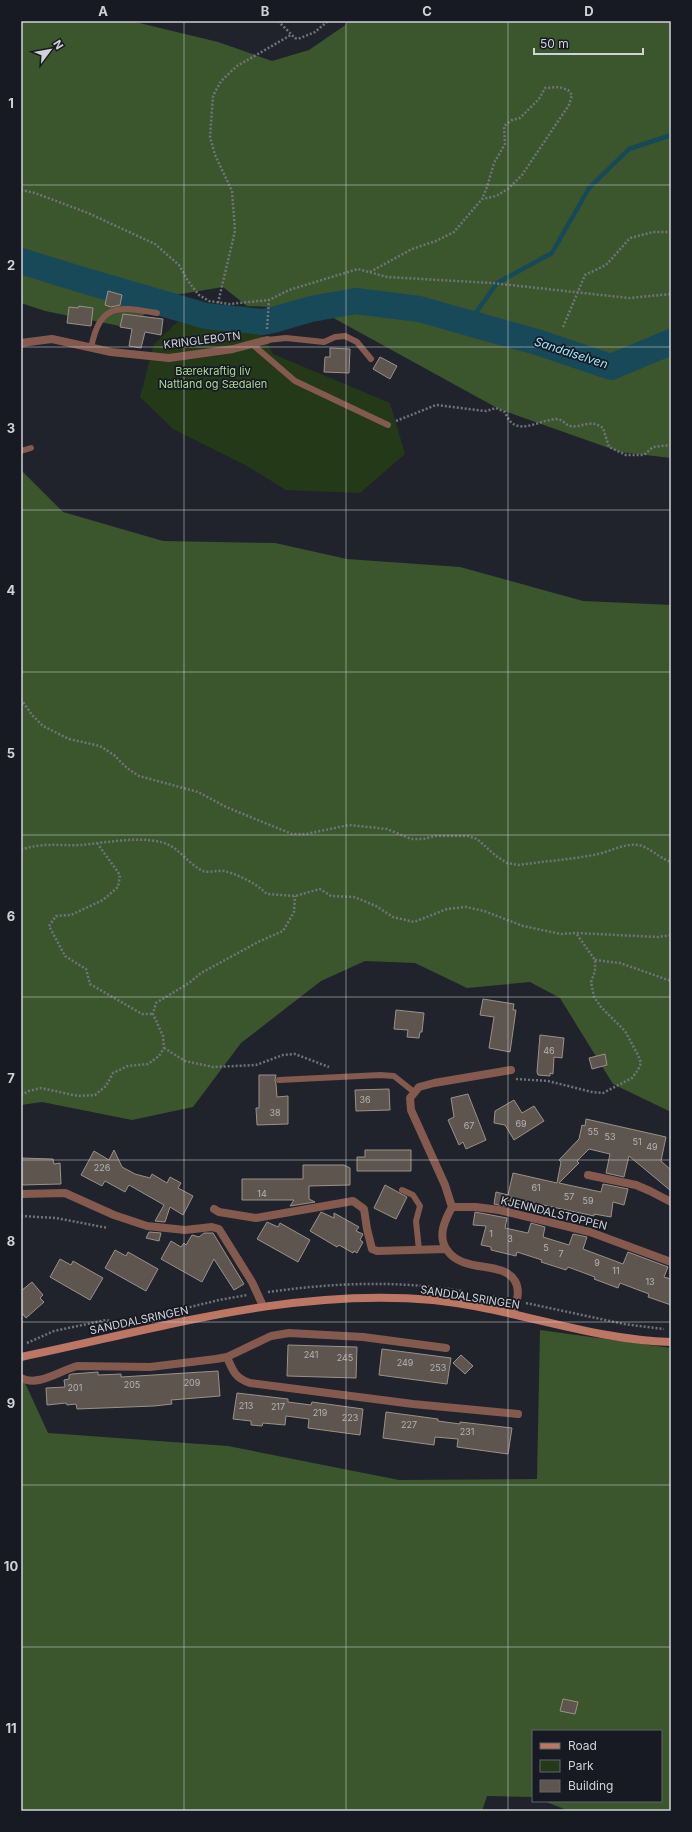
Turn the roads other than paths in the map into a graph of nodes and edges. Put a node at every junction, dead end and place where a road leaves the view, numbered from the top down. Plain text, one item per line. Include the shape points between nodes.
1 (157, 313) dead end
2 (267, 340) joint
3 (21, 343) edge
4 (252, 344) junction
5 (91, 348) junction
6 (372, 359) dead end
7 (388, 425) road end
8 (31, 448) dead end
9 (21, 451) edge
10 (511, 1070) dead end
11 (279, 1080) dead end
12 (414, 1092) junction
13 (588, 1175) dead end
14 (402, 1190) dead end
15 (21, 1194) edge
16 (671, 1202) edge
17 (452, 1207) junction
18 (214, 1209) dead end
19 (446, 1249) junction
20 (419, 1250) junction
21 (671, 1262) edge
22 (263, 1306) junction
23 (513, 1314) junction
24 (671, 1342) edge
25 (446, 1348) dead end
26 (21, 1357) edge
27 (227, 1357) junction
28 (21, 1378) edge
29 (518, 1414) dead end

1 - 5 lane via 130,308 105,315 100,320
2 - 4 street, KRINGLEBOTN
2 - 6 lane via 286,338 324,342 330,338 345,336 358,342
3 - 5 street, KRINGLEBOTN via 52,339
4 - 5 street, KRINGLEBOTN via 169,358
4 - 7 lane via 295,381
8 - 9 lane
10 - 12 street via 434,1083 419,1087
11 - 12 lane via 394,1076
12 - 17 street via 410,1098 411,1110 445,1185
13 - 16 street via 636,1185
14 - 20 lane via 413,1195 420,1206 416,1221
15 - 22 street via 65,1193 114,1216 147,1226 185,1230 212,1227 219,1229 252,1282
17 - 19 street via 443,1229 442,1237
17 - 21 street, KJENNDALSTOPPEN via 499,1210 590,1232
18 - 20 street via 256,1218 354,1201 364,1209 372,1249
19 - 20 street
19 - 23 street via 464,1263 509,1274 518,1288
22 - 23 main road, SANDDALSRINGEN via 314,1300 392,1298 434,1300
22 - 26 main road, SANDDALSRINGEN
23 - 24 main road, SANDDALSRINGEN via 635,1340
25 - 27 street via 363,1337 289,1333 259,1341
27 - 28 street via 150,1367 77,1366 34,1382
27 - 29 street via 235,1374 241,1380 250,1383 413,1404

